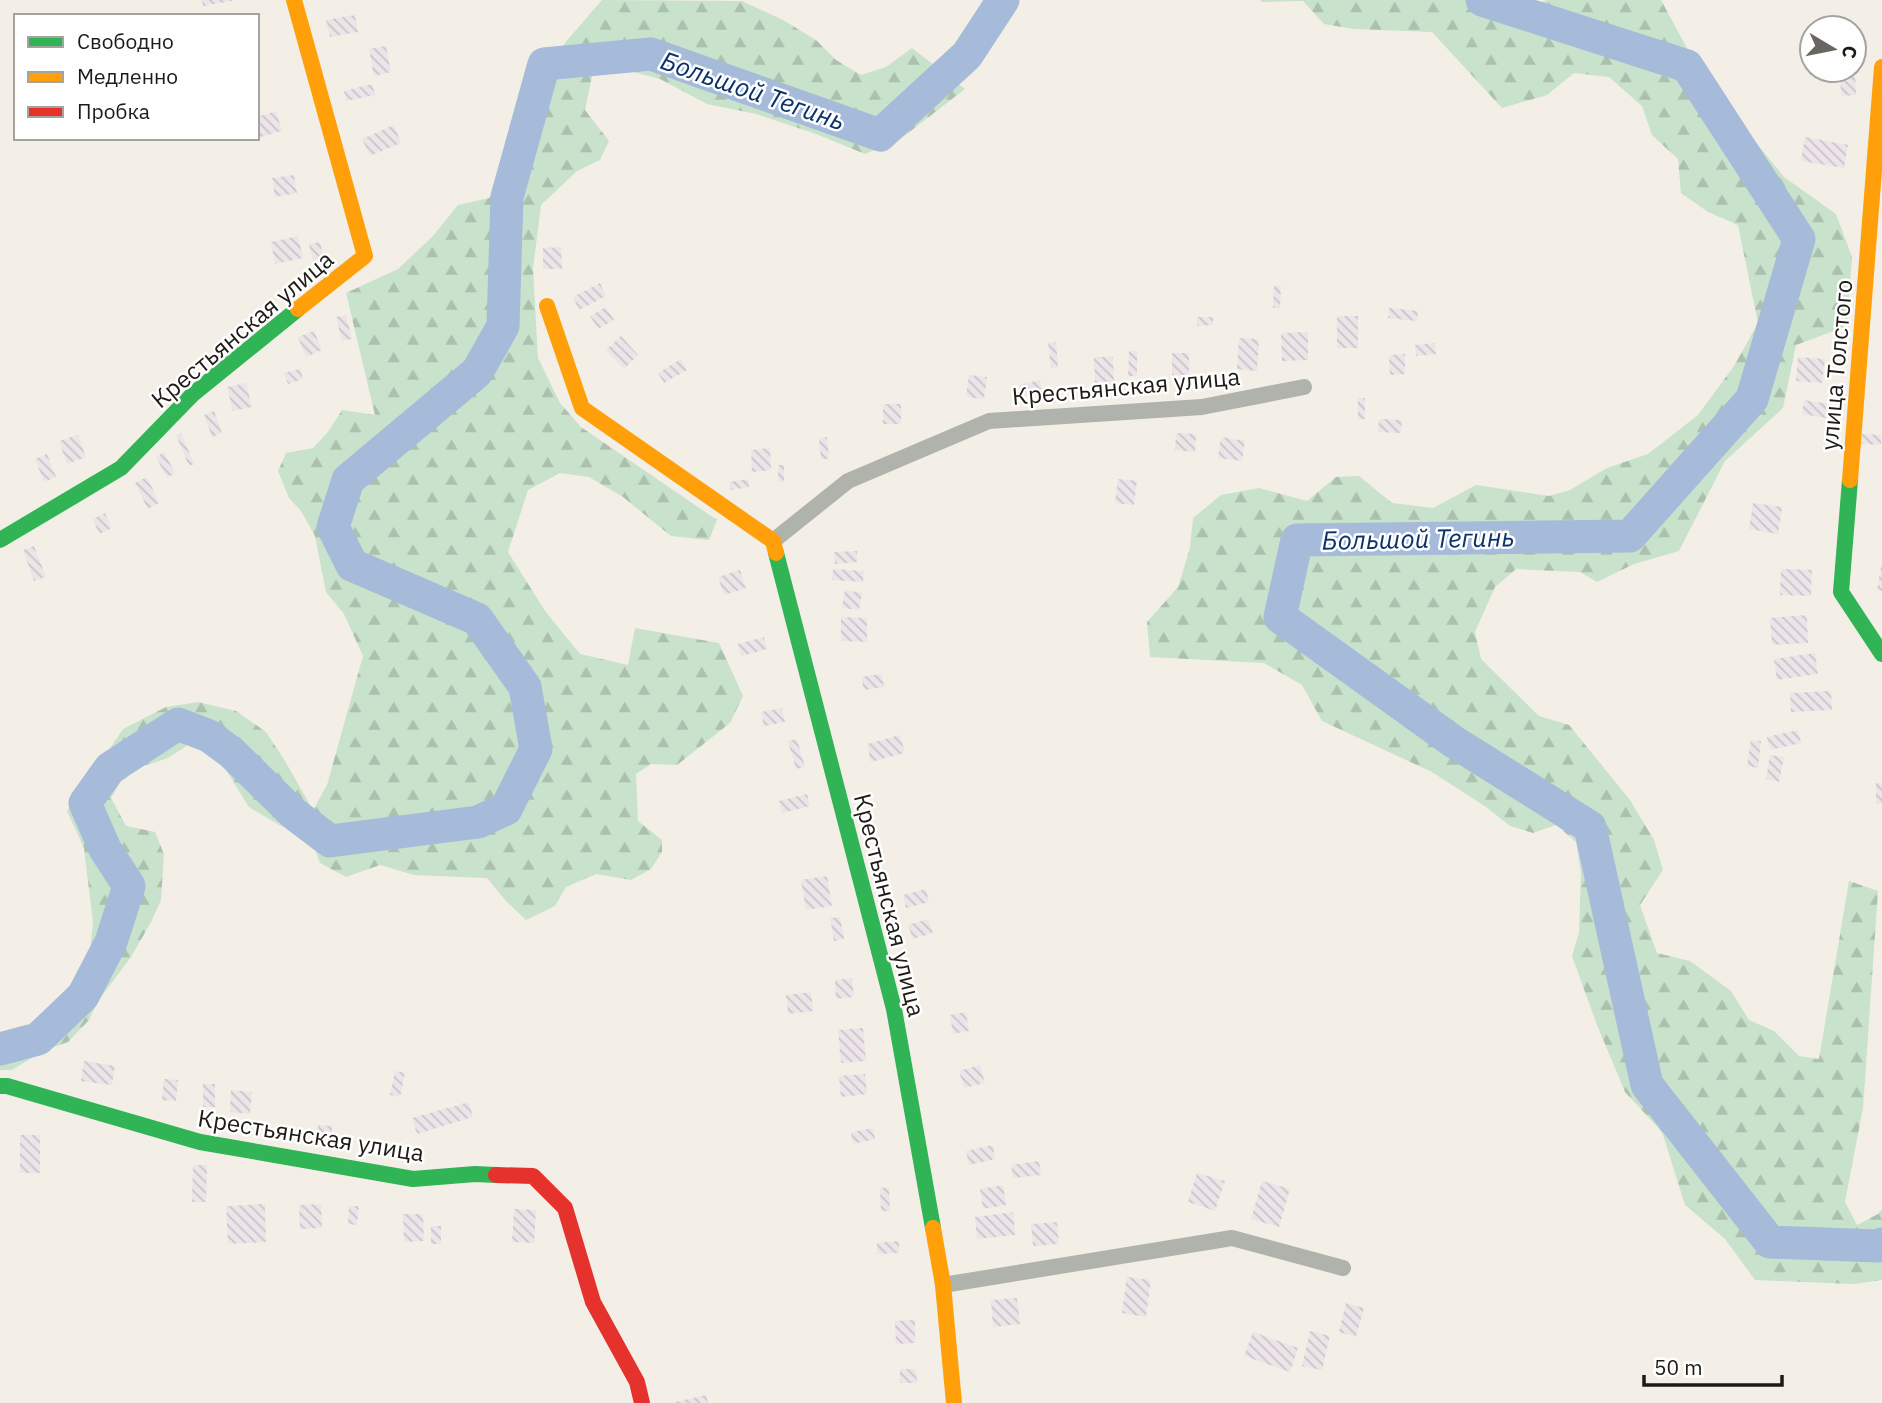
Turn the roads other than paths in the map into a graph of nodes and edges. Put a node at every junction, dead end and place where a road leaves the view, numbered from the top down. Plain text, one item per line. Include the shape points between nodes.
1 (293, 0) edge
2 (1882, 67) edge
3 (547, 306) dead end
4 (1304, 387) dead end
5 (0, 540) edge
6 (773, 541) junction
7 (1882, 654) edge
8 (0, 1086) edge
9 (1343, 1268) dead end
10 (943, 1285) junction
11 (642, 1403) edge
12 (954, 1403) edge

1 - 5 street, Крестьянская улица via 365,256 193,394 121,468
2 - 7 street, улица Толстого via 1840,592
3 - 6 street via 582,408
4 - 6 street, Крестьянская улица via 1202,407 989,421 848,481
6 - 10 street, Крестьянская улица via 894,1009
8 - 11 street, Крестьянская улица via 200,1142 413,1179 533,1176 565,1208 593,1302 637,1382
9 - 10 street via 1232,1238
10 - 12 street, Крестьянская улица

